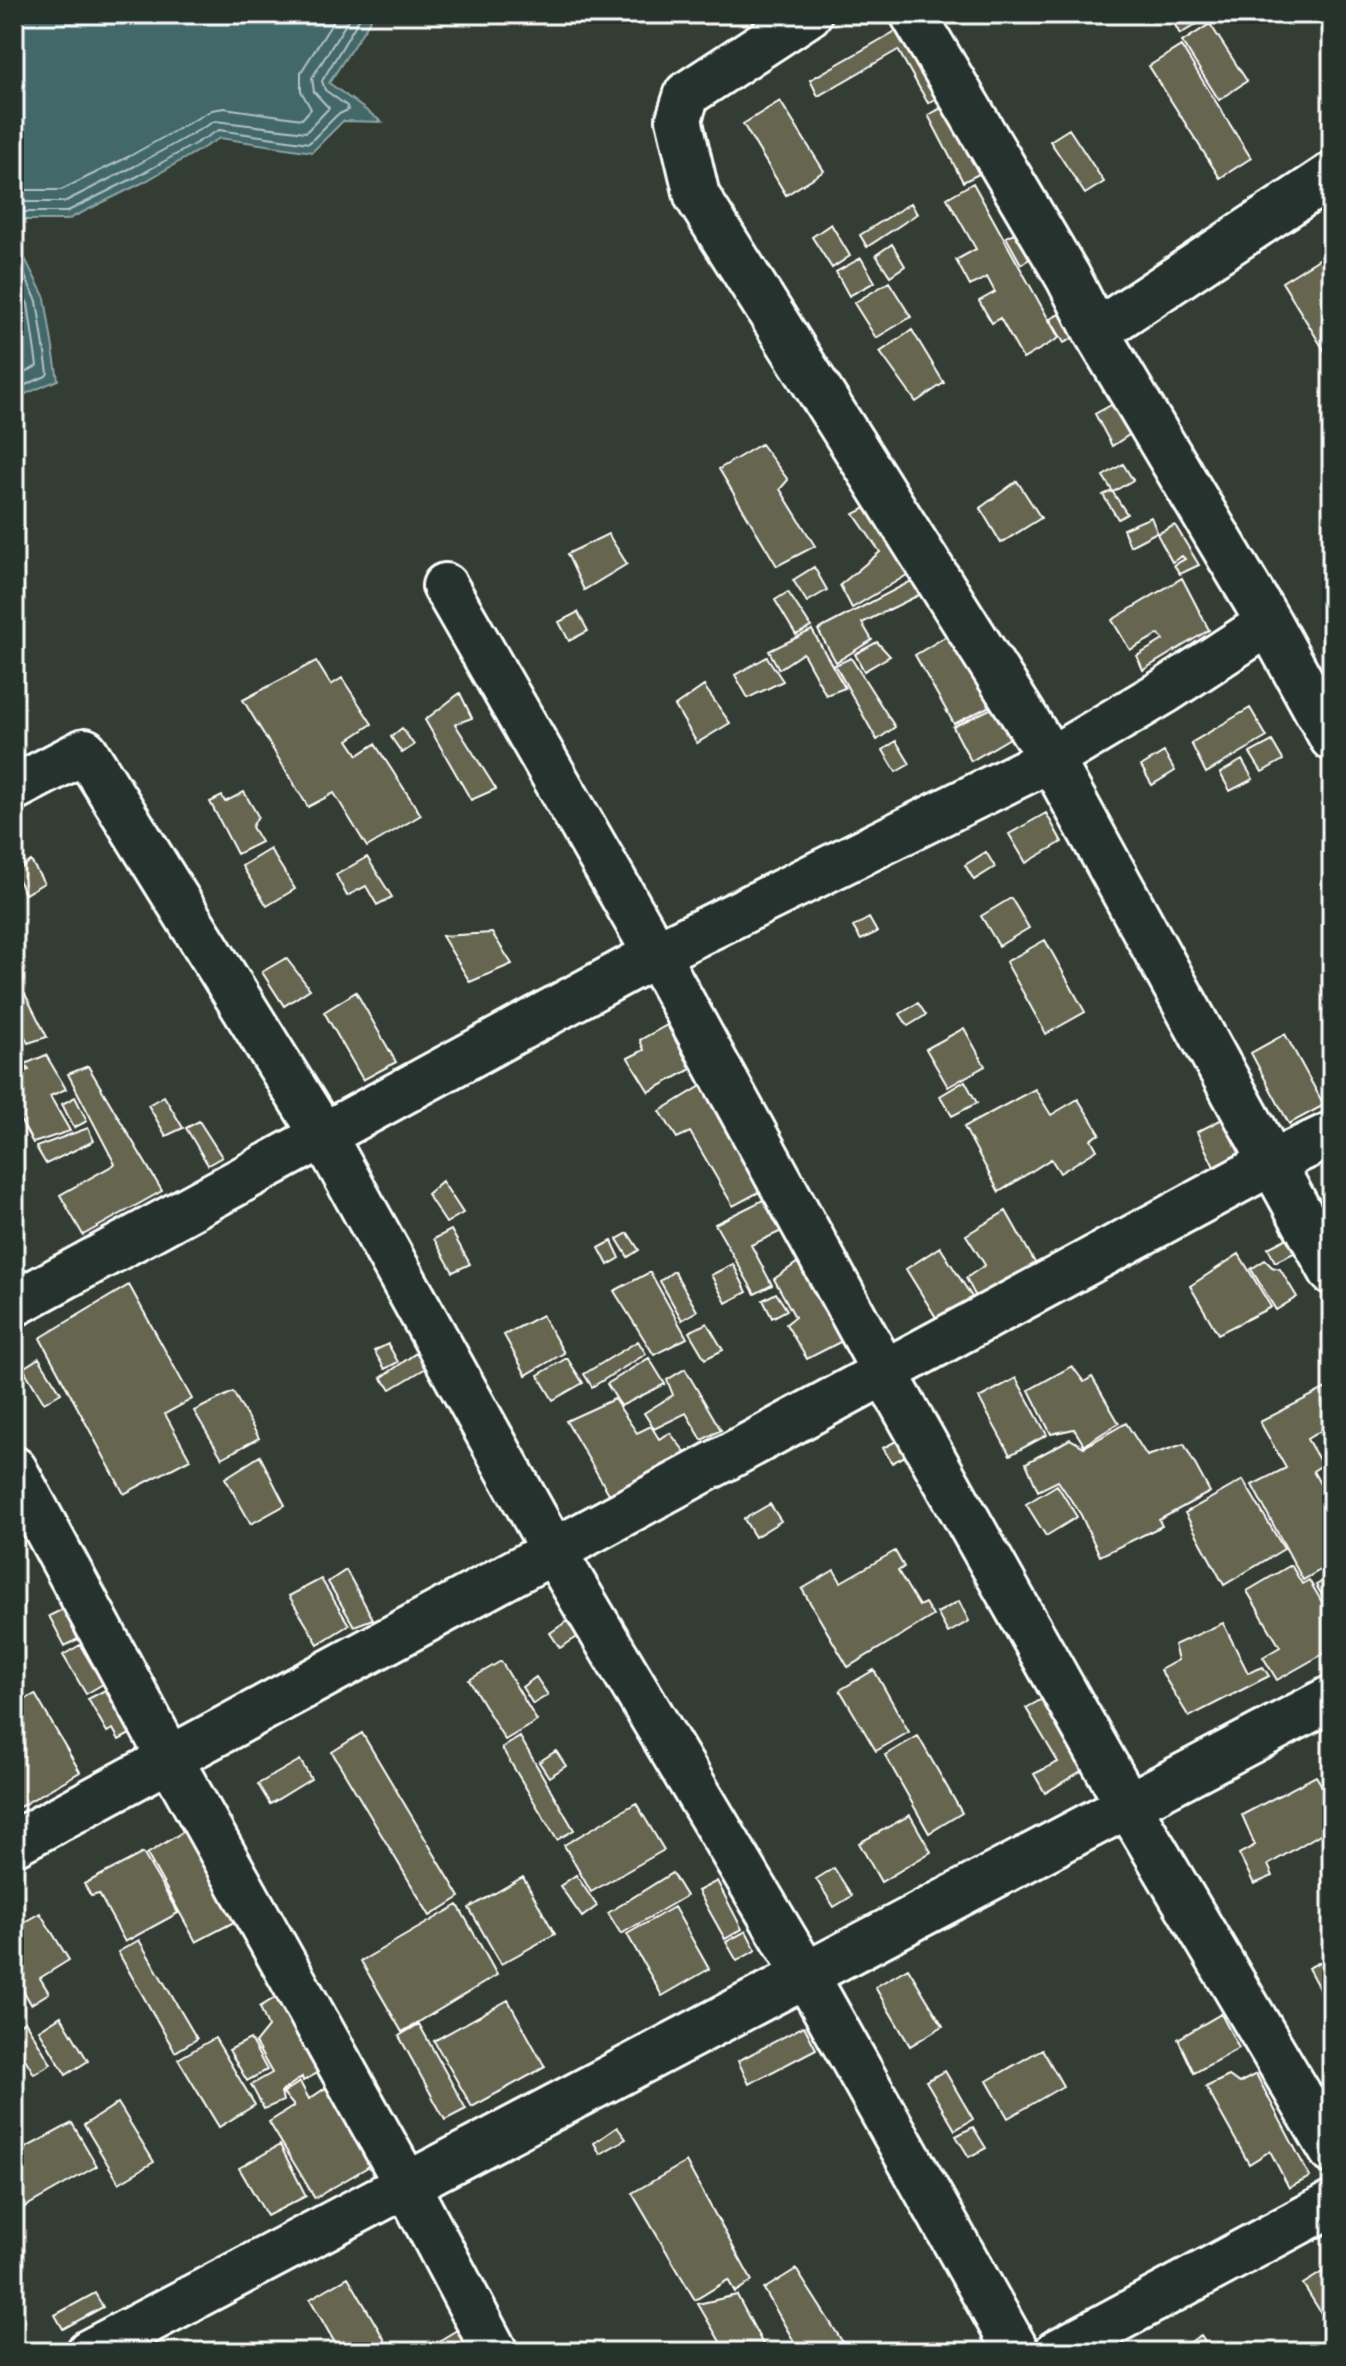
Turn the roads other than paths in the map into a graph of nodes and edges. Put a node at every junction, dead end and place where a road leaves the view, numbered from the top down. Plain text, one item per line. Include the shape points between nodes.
1 (809, 14) edge
2 (913, 14) edge
3 (1332, 175) edge
4 (1096, 332) junction
5 (445, 586) dead end
6 (1269, 623) junction
7 (1328, 720) edge
8 (1051, 759) junction
9 (14, 788) edge
10 (656, 954) junction
11 (1332, 1134) edge
12 (323, 1135) junction
13 (1271, 1163) junction
14 (1332, 1272) edge
15 (14, 1304) edge
16 (885, 1373) junction
17 (14, 1469) edge
18 (554, 1552) junction
19 (1332, 1698) edge
20 (170, 1759) junction
21 (1128, 1805) junction
22 (14, 1843) edge
23 (806, 1975) junction
24 (1332, 2151) edge
25 (407, 2185) junction
26 (1332, 2204) edge
27 (89, 2352) edge
28 (495, 2352) edge
29 (1017, 2352) edge
30 (1057, 2352) edge

1 - 8 street via 687,94 679,119 697,196
2 - 4 street
3 - 4 street
4 - 6 street
5 - 10 street
6 - 7 street
6 - 8 street
8 - 10 street
8 - 13 street
9 - 12 street via 85,751
10 - 12 street
10 - 16 street
11 - 13 street
12 - 15 street
12 - 18 street
13 - 14 street
13 - 16 street
16 - 18 street
16 - 21 street
17 - 20 street
18 - 20 street
18 - 23 street
19 - 21 street
20 - 22 street
20 - 25 street
21 - 23 street
21 - 24 street
23 - 25 street
23 - 29 street
25 - 27 street
25 - 28 street
26 - 30 street

